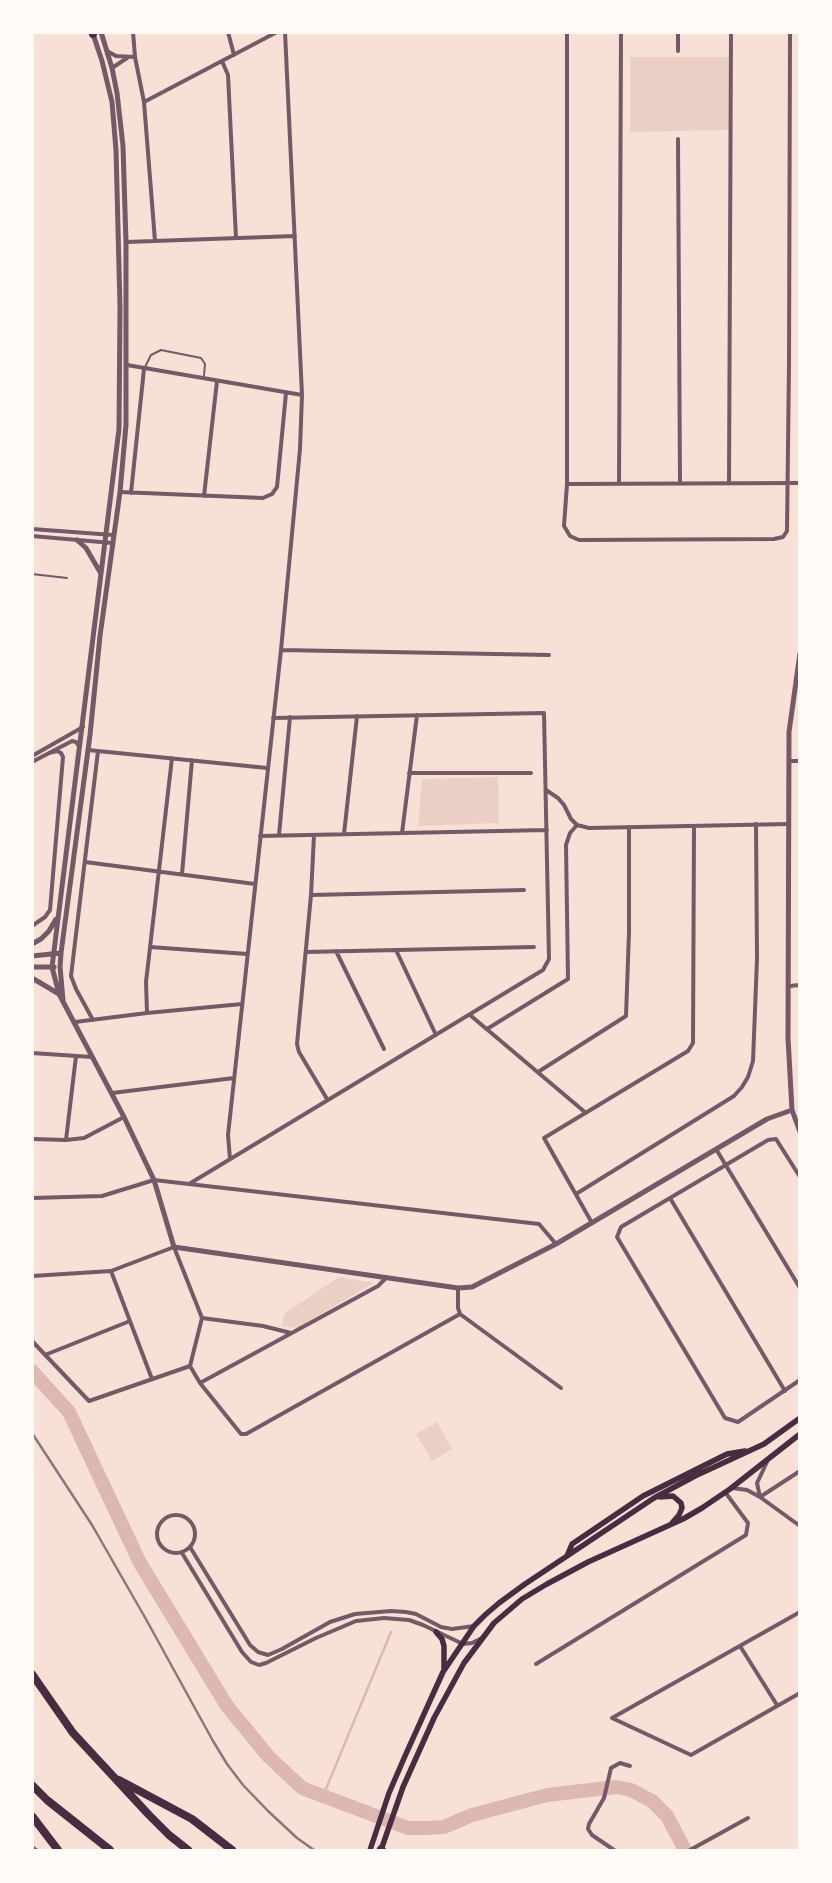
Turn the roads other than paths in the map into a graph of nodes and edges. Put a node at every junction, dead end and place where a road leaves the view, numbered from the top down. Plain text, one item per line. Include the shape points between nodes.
1 (133, 32) edge
2 (228, 32) edge
3 (277, 32) edge
4 (285, 32) edge
5 (567, 32) edge
6 (621, 32) edge
7 (678, 32) edge
8 (731, 32) edge
9 (790, 32) edge
10 (96, 33) edge
11 (107, 51) junction
12 (678, 51) dead end
13 (234, 55) junction
14 (135, 56) junction
15 (129, 57) junction
16 (222, 61) junction
17 (112, 68) junction
18 (144, 102) junction
19 (678, 139) dead end
20 (295, 236) junction
21 (236, 238) junction
22 (155, 241) junction
23 (118, 242) junction
24 (126, 242) junction
25 (127, 365) junction
26 (144, 369) junction
27 (204, 379) junction
28 (216, 381) junction
29 (286, 392) junction
30 (302, 395) junction
31 (729, 483) junction
32 (788, 483) junction
33 (800, 483) edge
34 (567, 484) junction
35 (619, 484) junction
36 (680, 484) junction
37 (120, 492) junction
38 (131, 493) junction
39 (204, 496) junction
40 (32, 529) edge
41 (104, 534) junction
42 (113, 535) junction
43 (32, 536) edge
44 (77, 540) junction
45 (104, 542) junction
46 (112, 543) junction
47 (100, 573) junction
48 (32, 574) edge
49 (67, 578) dead end
50 (32, 620) edge
51 (32, 628) edge
52 (281, 650) junction
53 (800, 653) edge
54 (549, 654) dead end
55 (417, 715) junction
56 (357, 716) junction
57 (273, 718) junction
58 (290, 718) junction
59 (82, 727) junction
60 (80, 748) junction
61 (88, 750) junction
62 (98, 751) junction
63 (49, 752) junction
64 (32, 756) edge
65 (172, 758) junction
66 (192, 760) junction
67 (790, 761) junction
68 (800, 761) edge
69 (32, 762) edge
70 (268, 768) junction
71 (409, 773) junction
72 (531, 773) dead end
73 (546, 790) junction
74 (756, 824) junction
75 (789, 824) junction
76 (577, 825) junction
77 (694, 826) junction
78 (629, 827) junction
79 (547, 830) junction
80 (402, 833) junction
81 (314, 834) junction
82 (344, 834) junction
83 (279, 835) junction
84 (260, 836) junction
85 (85, 862) junction
86 (160, 873) junction
87 (182, 874) junction
88 (255, 884) junction
89 (524, 890) dead end
90 (312, 895) junction
91 (58, 916) junction
92 (32, 926) edge
93 (32, 944) edge
94 (150, 947) junction
95 (534, 947) dead end
96 (396, 950) junction
97 (306, 952) junction
98 (336, 952) junction
99 (52, 954) junction
100 (61, 954) junction
101 (247, 954) junction
102 (32, 956) edge
103 (60, 966) junction
104 (52, 967) junction
105 (32, 968) edge
106 (32, 978) edge
107 (800, 985) edge
108 (788, 986) junction
109 (59, 994) junction
110 (63, 1000) junction
111 (242, 1004) junction
112 (147, 1013) junction
113 (470, 1015) junction
114 (92, 1020) junction
115 (75, 1022) junction
116 (487, 1029) junction
117 (436, 1035) junction
118 (384, 1049) dead end
119 (32, 1053) edge
120 (76, 1056) junction
121 (92, 1057) junction
122 (538, 1072) junction
123 (234, 1078) junction
124 (112, 1093) junction
125 (327, 1100) junction
126 (792, 1110) junction
127 (586, 1113) junction
128 (124, 1117) junction
129 (800, 1132) edge
130 (32, 1139) edge
131 (66, 1140) junction
132 (716, 1149) junction
133 (230, 1159) junction
134 (726, 1165) junction
135 (800, 1177) edge
136 (154, 1180) junction
137 (189, 1184) junction
138 (576, 1194) junction
139 (32, 1198) edge
140 (670, 1198) junction
141 (592, 1223) junction
142 (556, 1244) junction
143 (174, 1247) junction
144 (112, 1271) junction
145 (32, 1276) edge
146 (386, 1278) junction
147 (458, 1288) junction
148 (800, 1288) edge
149 (460, 1314) junction
150 (202, 1318) junction
151 (130, 1321) junction
152 (291, 1333) junction
153 (32, 1341) edge
154 (45, 1355) junction
155 (190, 1366) junction
156 (152, 1379) junction
157 (800, 1380) edge
158 (200, 1383) junction
159 (561, 1388) dead end
160 (785, 1391) junction
161 (800, 1418) edge
162 (800, 1434) edge
163 (753, 1450) junction
164 (770, 1457) junction
165 (800, 1471) edge
166 (727, 1490) junction
167 (760, 1497) junction
168 (654, 1498) junction
169 (670, 1525) junction
170 (800, 1526) edge
171 (190, 1547) junction
172 (182, 1552) junction
173 (567, 1556) junction
174 (800, 1612) edge
175 (474, 1626) junction
176 (436, 1632) junction
177 (480, 1639) junction
178 (463, 1644) junction
179 (740, 1646) junction
180 (536, 1664) dead end
181 (444, 1672) junction
182 (32, 1674) edge
183 (800, 1693) edge
184 (777, 1705) junction
185 (630, 1766) dead end
186 (113, 1777) junction
187 (32, 1785) edge
188 (32, 1816) edge
189 (748, 1818) dead end
190 (32, 1847) edge
191 (36, 1850) edge
192 (58, 1850) edge
193 (110, 1850) edge
194 (188, 1850) edge
195 (232, 1850) edge
196 (370, 1850) edge
197 (381, 1850) edge
198 (614, 1850) edge
199 (692, 1850) edge

1 - 14 street
2 - 13 street
3 - 13 street
4 - 20 street
5 - 34 street
6 - 35 street
7 - 12 street
8 - 31 street
9 - 32 street
10 - 11 street
10 - 23 street via 112,102
11 - 15 street
11 - 17 street
13 - 16 street
14 - 15 street
14 - 18 street
15 - 17 street
16 - 18 street
16 - 21 street via 228,75
17 - 24 street via 123,146
18 - 22 street
19 - 36 street
20 - 21 street
20 - 30 street
21 - 22 street
22 - 24 street
23 - 24 street
23 - 41 street via 119,430
24 - 25 street
25 - 26 street
25 - 37 street
26 - 27 street
26 - 27 lane via 151,355 162,350 201,358 205,364
26 - 38 street
27 - 28 street
28 - 29 street
28 - 39 street
29 - 30 street
29 - 39 street via 277,487 272,494 263,498
30 - 52 street
31 - 32 street
31 - 36 street
32 - 33 street
32 - 34 street via 786,531 783,537 774,540 579,540 570,536 564,526
34 - 35 street
35 - 36 street
37 - 38 street
37 - 42 street
38 - 39 street
40 - 41 street
41 - 42 street
41 - 45 street
42 - 46 street
43 - 44 street
44 - 45 street
44 - 47 street via 86,548
45 - 46 street
45 - 47 street
46 - 61 street
47 - 59 street
48 - 49 lane
50 - 51 street
52 - 54 street
52 - 57 street
53 - 67 street via 789,732
55 - 56 street
55 - 71 street
55 - 73 street via 544,713
56 - 58 street
56 - 82 street
57 - 58 street
57 - 70 street
58 - 83 street
59 - 60 street
59 - 64 street
60 - 63 street via 72,741
60 - 91 street
61 - 62 street
61 - 100 street
62 - 65 street
62 - 85 street
63 - 69 street
63 - 92 street via 57,751 63,757 50,910
65 - 66 street
65 - 86 street
66 - 70 street
66 - 87 street
67 - 68 street
67 - 75 street
70 - 84 street
71 - 72 street
71 - 80 street
73 - 76 street via 558,798
73 - 79 street
74 - 75 street
74 - 77 street
74 - 138 street via 757,959 753,1062 748,1077 734,1096
75 - 108 street
76 - 78 street via 589,828
76 - 116 street via 566,845 568,979
77 - 78 street
77 - 127 street via 693,1043 688,1051
78 - 122 street via 626,1016
79 - 80 street
79 - 113 street via 549,958 543,970
80 - 82 street
81 - 82 street
81 - 83 street
81 - 90 street
83 - 84 street
84 - 88 street
85 - 86 street
85 - 114 street via 71,976
86 - 87 street
86 - 94 street
87 - 88 street
88 - 101 street
89 - 90 street
90 - 97 street
91 - 93 street via 49,931
91 - 99 street
94 - 101 street
94 - 112 street via 145,989
95 - 96 street
96 - 98 street
96 - 117 street
97 - 98 street
97 - 125 street via 297,1044
98 - 118 street
99 - 100 street
99 - 102 street
99 - 104 street
100 - 103 street
101 - 111 street
103 - 104 street
103 - 110 street
104 - 105 street
104 - 109 street
106 - 109 street
107 - 108 street
108 - 126 street
109 - 110 street
110 - 115 street
111 - 112 street
111 - 123 street
112 - 114 street
113 - 116 street
113 - 117 street
114 - 115 street
115 - 121 street
116 - 122 street
117 - 125 street
119 - 120 street
120 - 121 street
120 - 131 street
121 - 124 street
122 - 127 street
123 - 124 street
123 - 133 street via 228,1135
124 - 128 street
125 - 133 street
126 - 129 street
126 - 132 street via 766,1119
127 - 138 street via 544,1138
128 - 131 street via 84,1138
128 - 136 street
130 - 131 street
132 - 134 street
132 - 141 street
133 - 137 street
134 - 135 street via 768,1140 776,1139
134 - 140 street
134 - 148 street
136 - 137 street
136 - 139 street via 102,1196
136 - 143 street
137 - 142 street via 539,1224
138 - 141 street
140 - 160 street
140 - 160 street via 621,1227 617,1238 725,1418 738,1422
141 - 142 street
142 - 147 street via 472,1287
143 - 144 street
143 - 146 street
143 - 150 street
144 - 145 street
144 - 151 street
146 - 147 street
146 - 152 street via 378,1286
147 - 149 street
149 - 158 street via 246,1434 237,1431
149 - 159 street
150 - 152 street
150 - 155 street
151 - 154 street
151 - 156 street
152 - 158 street
153 - 154 street
154 - 156 street via 89,1401
155 - 156 street
155 - 158 street
157 - 160 street
161 - 163 main road
162 - 164 main road
163 - 168 main road
163 - 173 main road via 727,1454 644,1496 572,1544
164 - 166 main road
164 - 167 street via 757,1483
165 - 167 street
166 - 167 street via 747,1490
166 - 169 main road
166 - 180 street via 748,1523 746,1535
167 - 170 street
168 - 169 main road via 673,1496 681,1503 682,1508
168 - 173 main road
169 - 177 main road via 547,1584 509,1610
171 - 172 street
171 - 172 street via 195,1533 190,1522 174,1515 162,1521 156,1532 159,1545 170,1553
171 - 175 street via 250,1645 258,1652 268,1654 282,1649 330,1622 356,1614 406,1612 452,1630
172 - 176 street via 242,1652 259,1665 356,1621 409,1620
173 - 175 main road via 499,1602
174 - 179 street
175 - 178 main road
176 - 178 street
176 - 181 main road via 444,1646
177 - 178 street
177 - 197 main road via 454,1678 434,1718 403,1786
178 - 181 main road
179 - 184 street
179 - 184 street via 612,1718 691,1755
181 - 196 main road via 414,1733
182 - 186 highway via 73,1733
183 - 184 street
185 - 198 street via 620,1763 609,1772 604,1798 588,1829
186 - 194 highway via 169,1835
186 - 195 highway via 192,1819
187 - 193 highway
188 - 192 highway
189 - 199 street
190 - 191 street

